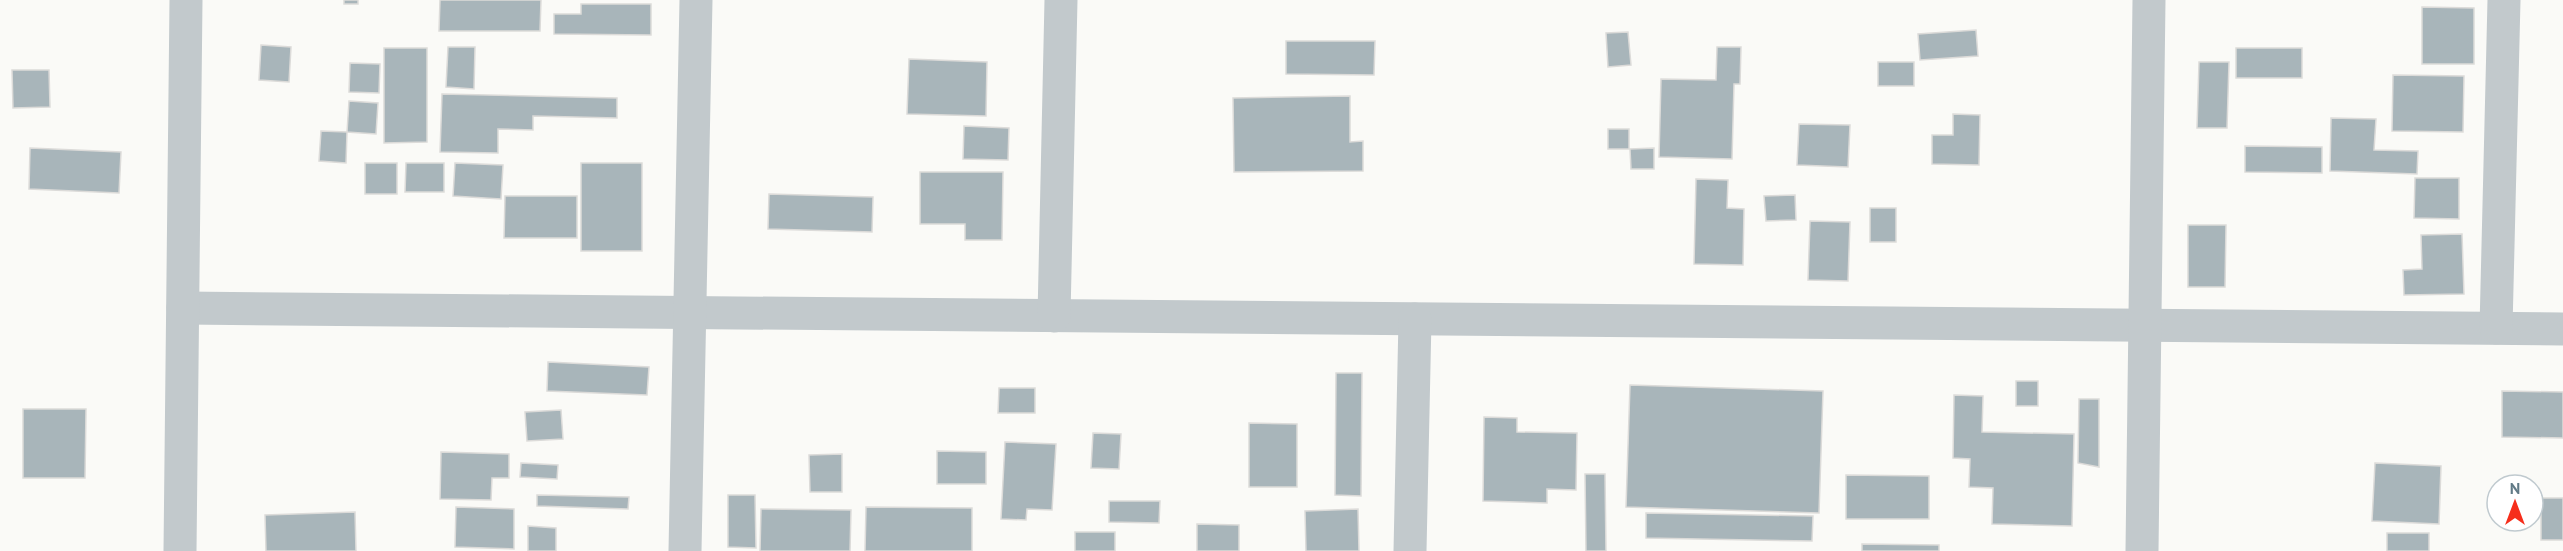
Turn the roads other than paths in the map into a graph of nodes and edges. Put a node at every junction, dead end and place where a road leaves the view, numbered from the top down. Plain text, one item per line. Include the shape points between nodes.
1 (186, 0) edge
2 (696, 0) edge
3 (1061, 0) edge
4 (2149, 0) edge
5 (2504, 0) edge
6 (183, 308) junction
7 (689, 312) junction
8 (1054, 316) junction
9 (1415, 319) junction
10 (2145, 325) junction
11 (2496, 328) junction
12 (2563, 329) edge
13 (180, 551) edge
14 (685, 551) edge
15 (1410, 551) edge
16 (2142, 551) edge

1 - 6 street
2 - 7 street
3 - 8 street
4 - 10 street
5 - 11 street
6 - 7 street
6 - 13 street
7 - 8 street
7 - 14 street
8 - 9 street
9 - 10 street
9 - 15 street
10 - 11 street
10 - 16 street
11 - 12 street

